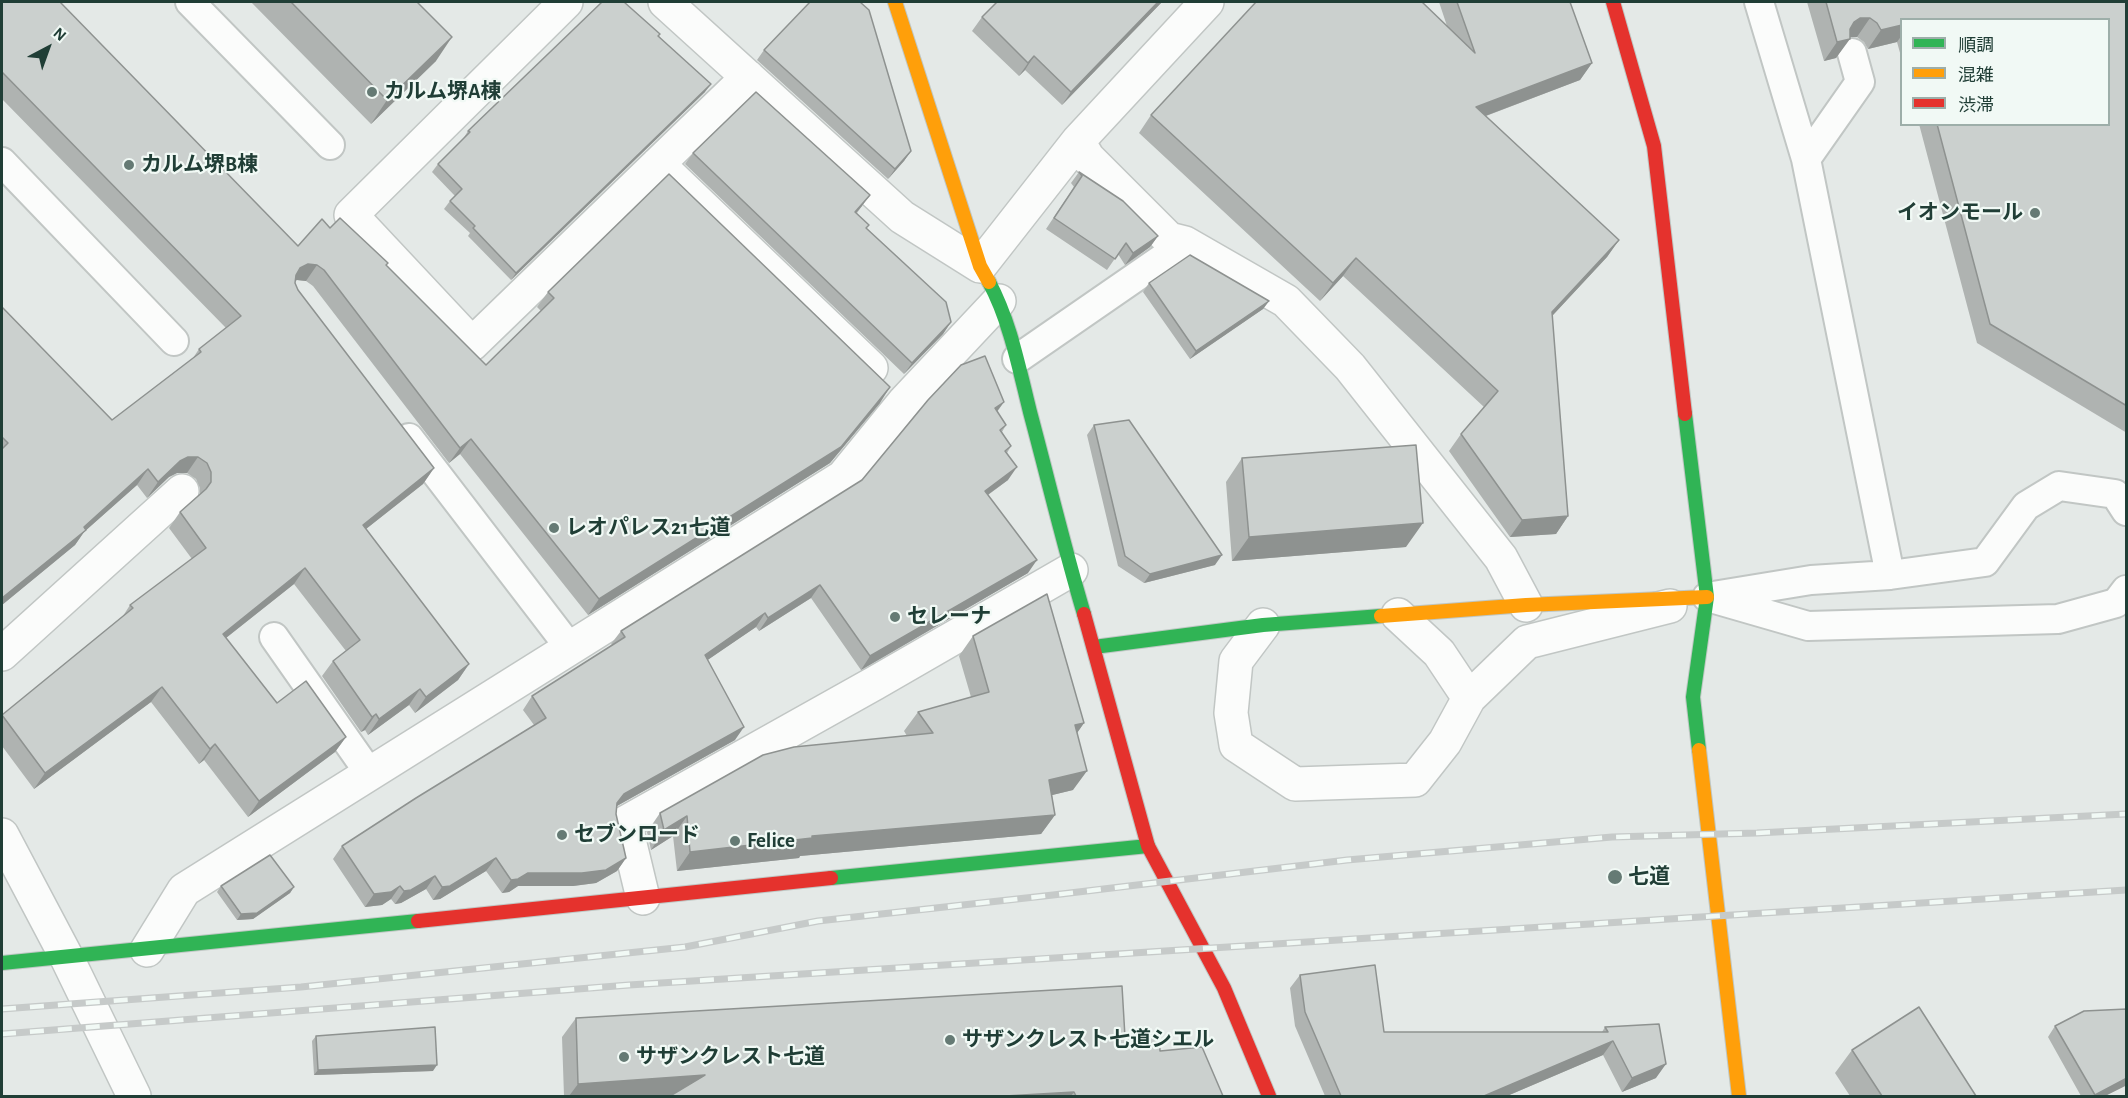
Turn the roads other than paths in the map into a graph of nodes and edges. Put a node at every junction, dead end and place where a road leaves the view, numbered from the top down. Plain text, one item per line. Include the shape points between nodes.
1 (190, 2) edge
2 (567, 2) edge
3 (665, 2) edge
4 (895, 2) edge
5 (1207, 2) edge
6 (1613, 2) edge
7 (1759, 2) edge
8 (1852, 53) edge
9 (748, 77) junction
10 (1078, 141) junction
11 (330, 146) dead end
12 (1806, 159) junction
13 (2, 162) edge
14 (658, 164) junction
15 (1185, 243) junction
16 (980, 266) junction
17 (999, 301) junction
18 (174, 341) dead end
19 (1017, 359) junction
20 (905, 401) junction
21 (394, 420) edge
22 (182, 491) edge
23 (2127, 511) edge
24 (1071, 570) junction
25 (1890, 575) junction
26 (2127, 590) edge
27 (1707, 597) junction
28 (1526, 605) junction
29 (1398, 615) junction
30 (1263, 625) junction
31 (274, 637) dead end
32 (1094, 647) junction
33 (570, 648) junction
34 (2, 654) edge
35 (1469, 698) junction
36 (369, 774) junction
37 (2, 835) edge
38 (1148, 846) junction
39 (643, 898) junction
40 (147, 950) junction
41 (68, 958) junction
42 (2, 963) edge
43 (134, 1096) edge
44 (1269, 1096) edge
45 (1739, 1096) edge

1 - 11 lane
2 - 14 street via 351,215 472,344
3 - 9 street
4 - 16 street
5 - 10 street
6 - 27 street via 1654,146
7 - 12 lane
8 - 12 lane via 1860,82
9 - 14 street
9 - 16 street via 902,217
10 - 15 street via 1088,158 1169,239
10 - 16 street
12 - 25 lane
13 - 18 lane
14 - 20 street
15 - 19 lane
15 - 28 street via 1286,301 1350,366 1501,558
16 - 17 street
17 - 19 street
17 - 20 street
19 - 24 street
20 - 33 street via 843,477
21 - 33 lane
22 - 34 street
23 - 25 lane via 2115,494 2059,486 2026,506 1985,562
24 - 32 street
24 - 39 street via 625,823
25 - 27 lane via 1811,580
26 - 27 lane via 2116,603 2058,619 1808,626
27 - 28 street
27 - 35 street via 1527,642
27 - 45 street via 1693,696
28 - 29 street
29 - 30 street
29 - 35 street via 1439,653
30 - 32 street
30 - 35 street via 1236,661 1231,713 1236,745 1296,784 1415,780 1445,742
31 - 36 lane
32 - 38 street
33 - 36 street
36 - 40 street via 184,890
37 - 41 street
38 - 39 street
38 - 44 street via 1224,988
39 - 40 street
40 - 41 street
41 - 42 street
41 - 43 street

